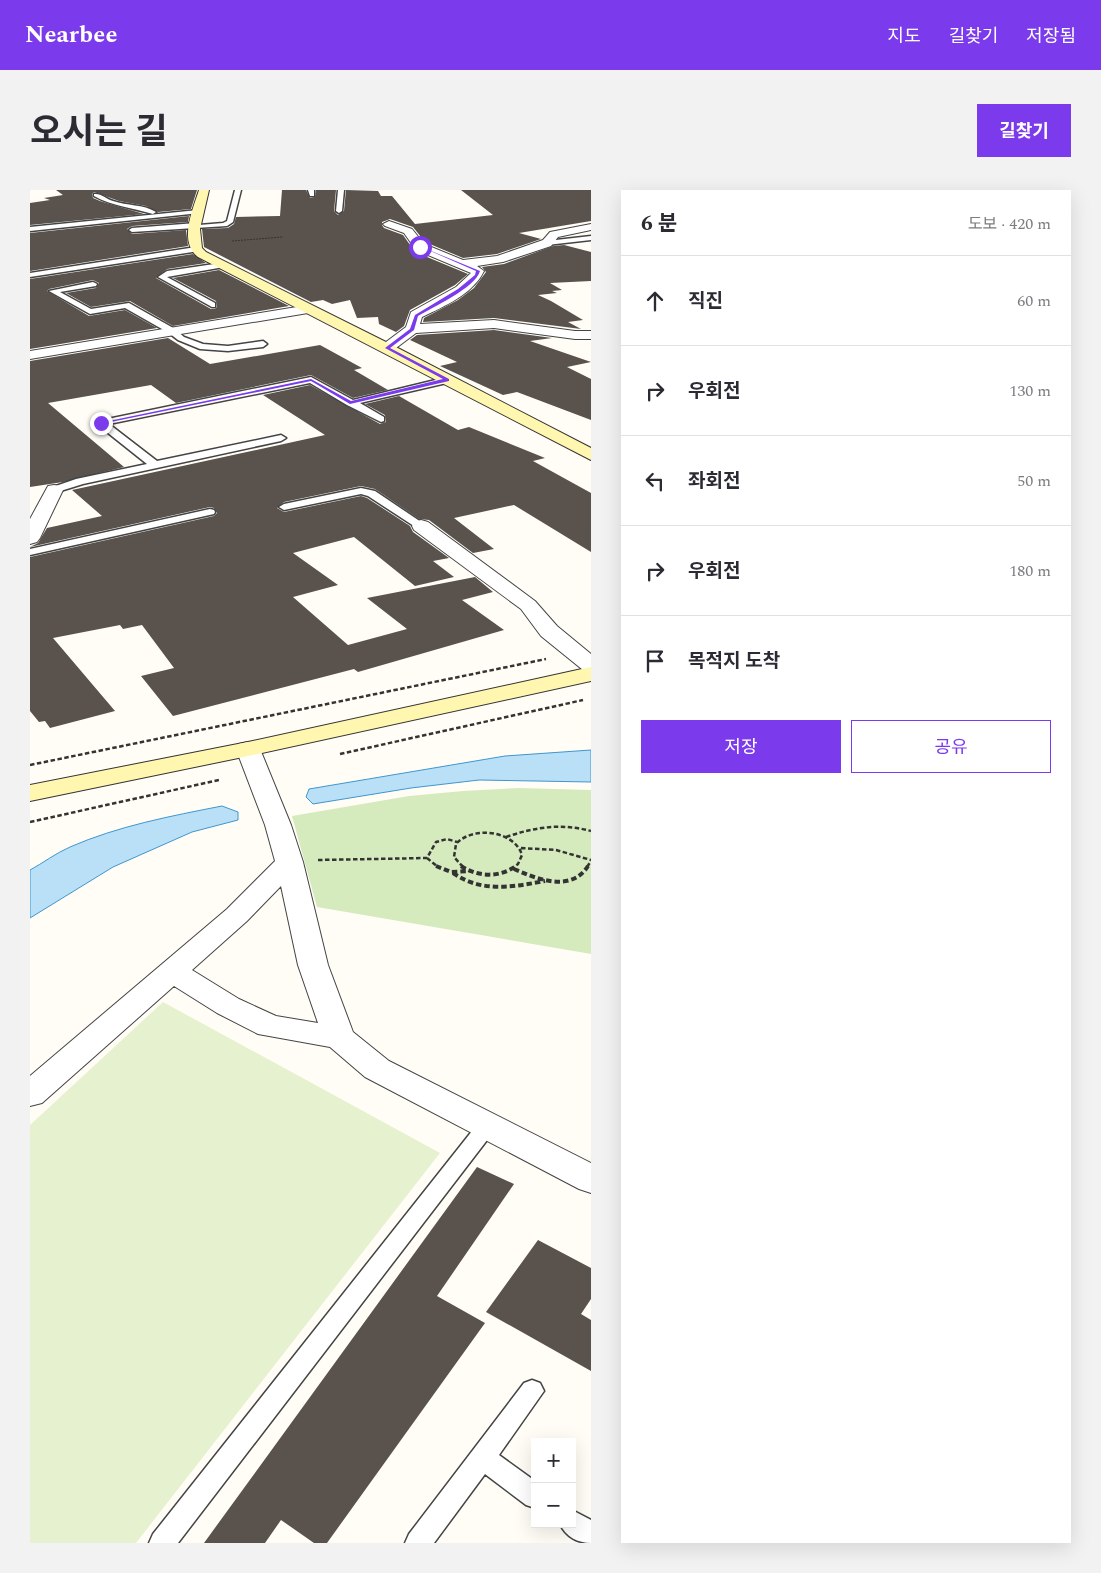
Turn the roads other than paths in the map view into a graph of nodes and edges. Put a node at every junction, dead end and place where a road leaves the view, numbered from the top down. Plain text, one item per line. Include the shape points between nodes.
1 (204, 190) edge
2 (238, 190) edge
3 (341, 190) edge
4 (96, 195) dead end
5 (339, 210) dead end
6 (160, 214) junction
7 (197, 221) junction
8 (389, 224) dead end
9 (591, 227) edge
10 (30, 230) edge
11 (132, 230) dead end
12 (591, 238) edge
13 (546, 242) junction
14 (195, 246) junction
15 (464, 264) junction
16 (222, 265) junction
17 (30, 275) edge
18 (93, 284) dead end
19 (212, 305) dead end
20 (310, 309) junction
21 (412, 329) junction
22 (172, 331) junction
23 (591, 335) edge
24 (263, 344) dead end
25 (387, 348) junction
26 (30, 355) edge
27 (448, 380) junction
28 (350, 402) junction
29 (380, 419) dead end
30 (281, 438) dead end
31 (591, 455) edge
32 (155, 465) junction
33 (54, 490) joint
34 (284, 507) dead end
35 (210, 512) dead end
36 (421, 526) joint
37 (30, 538) edge
38 (30, 552) edge
39 (583, 659) edge
40 (591, 674) edge
41 (255, 766) junction
42 (30, 792) edge
43 (289, 862) junction
44 (172, 971) junction
45 (340, 1038) junction
46 (30, 1094) edge
47 (487, 1126) junction
48 (591, 1179) edge
49 (532, 1391) dead end
50 (482, 1458) junction
51 (531, 1493) edge
52 (576, 1525) edge
53 (591, 1536) edge
54 (162, 1543) edge
55 (418, 1543) edge

1 - 7 street
2 - 7 lane via 230,222 225,226
3 - 5 lane
4 - 6 lane via 111,203 130,204
6 - 7 lane
6 - 10 lane
7 - 11 lane
7 - 14 street
8 - 15 street via 408,232 420,247
9 - 13 street via 554,234
12 - 13 lane
13 - 15 street via 499,259
14 - 16 street
14 - 17 lane
15 - 21 street via 478,271 477,275 460,290 416,316
16 - 19 lane via 167,273 162,277
16 - 20 street
18 - 22 lane via 53,291 90,312 126,305
20 - 22 street
20 - 25 street
21 - 23 street via 494,324
21 - 25 street
22 - 24 lane via 197,346 232,349
22 - 26 street
25 - 27 street
27 - 28 lane
27 - 31 street
28 - 29 lane
28 - 32 lane via 311,380 101,423
30 - 32 lane
32 - 33 lane
33 - 37 street
34 - 36 lane via 360,491 372,493
35 - 38 lane
36 - 39 street via 528,605 549,631
40 - 41 street
41 - 42 street
41 - 43 street
43 - 44 street via 237,915
43 - 45 street via 313,965
44 - 45 street via 228,1006 269,1026
44 - 46 street
45 - 47 street via 377,1069
47 - 48 street
47 - 54 lane
49 - 50 lane
50 - 51 lane
50 - 55 lane
52 - 53 lane

